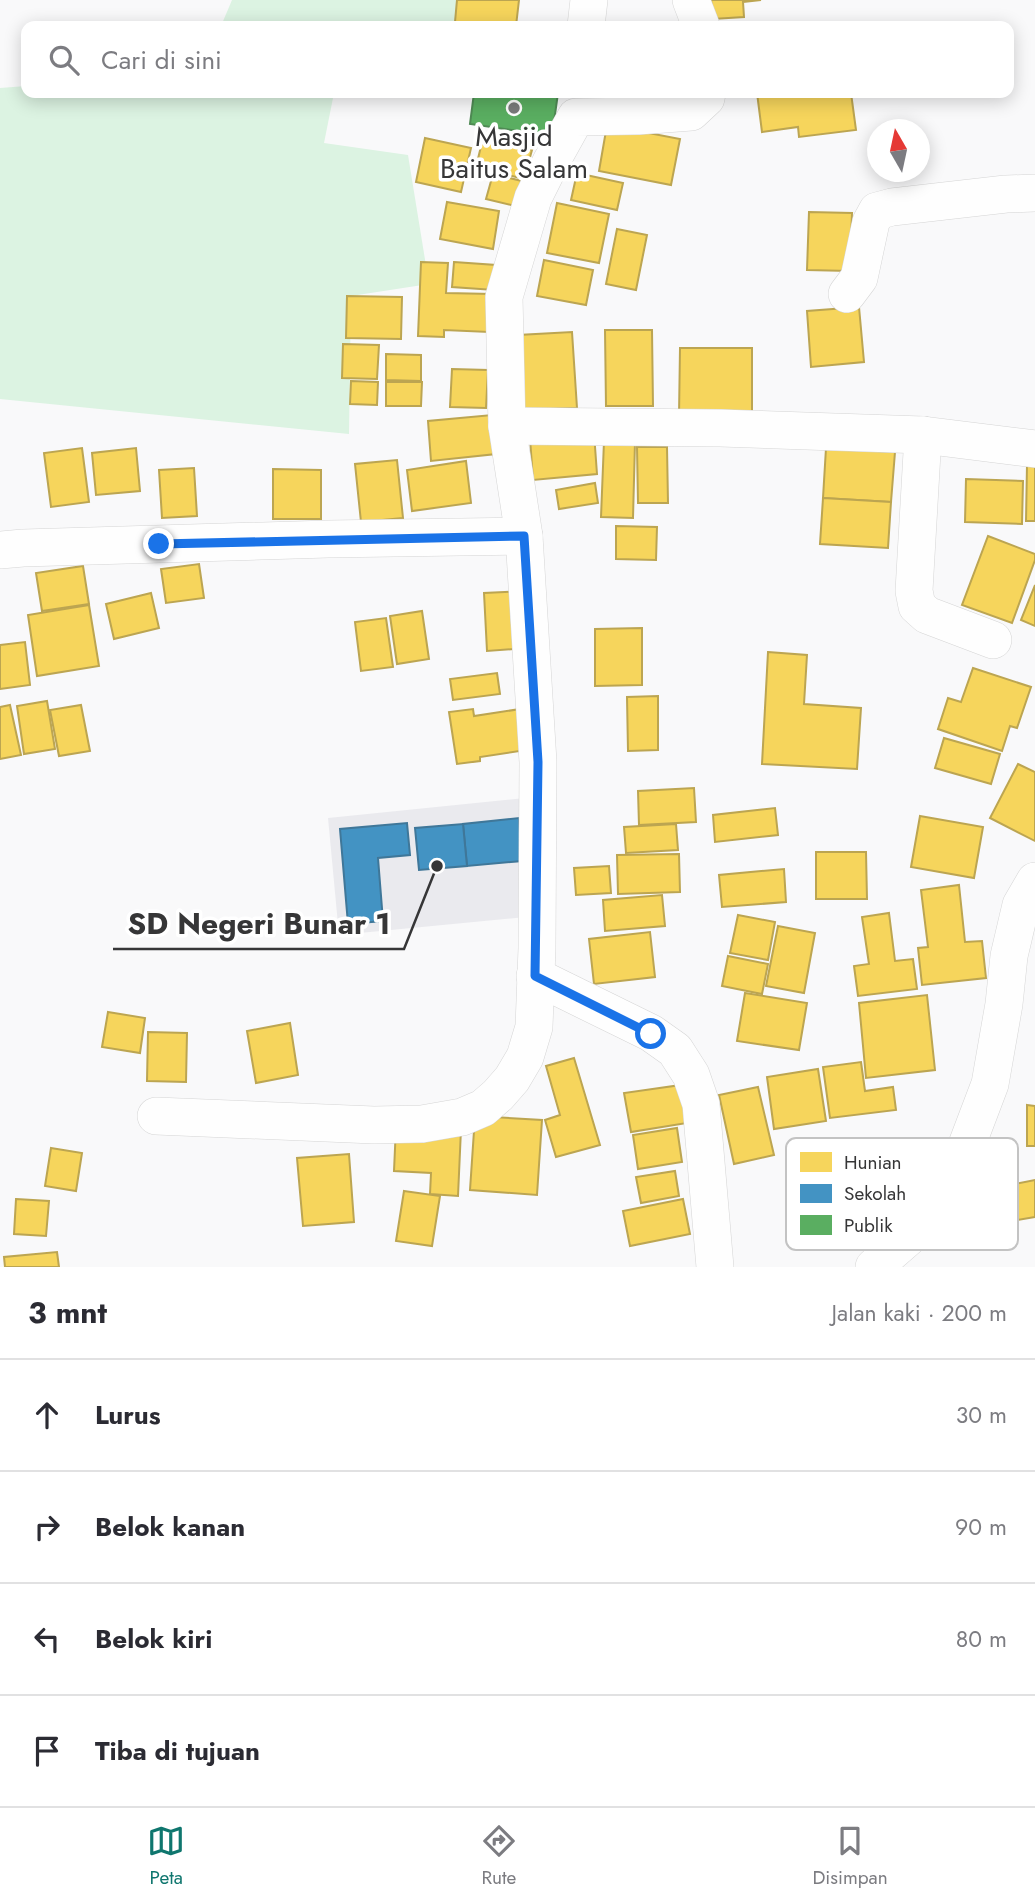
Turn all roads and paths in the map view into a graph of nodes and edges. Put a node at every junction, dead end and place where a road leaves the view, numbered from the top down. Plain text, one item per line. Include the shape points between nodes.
1 (589, 0) edge
2 (691, 0) edge
3 (587, 21) edge
4 (699, 21) edge
5 (706, 98) edge
6 (578, 105) edge
7 (1035, 193) edge
8 (847, 294) dead end
9 (507, 426) junction
10 (923, 435) junction
11 (1035, 449) edge
12 (524, 536) junction
13 (0, 550) edge
14 (993, 640) dead end
15 (1035, 881) edge
16 (535, 976) junction
17 (156, 1116) dead end
18 (970, 1138) edge
19 (894, 1250) edge
20 (715, 1267) edge
21 (874, 1267) edge

1 - 3 street
2 - 4 street
5 - 6 street via 691,111 638,116
6 - 9 street via 534,198 504,297
7 - 8 street via 877,211 859,278
9 - 10 street
9 - 12 street
10 - 11 street
10 - 14 street via 917,606 926,615
12 - 13 street
12 - 16 street via 538,762
15 - 18 street via 1021,905 990,1084
16 - 17 street via 534,1027 525,1057 498,1095 462,1117 374,1125
16 - 20 street via 651,1034 675,1050 691,1075 701,1104
19 - 21 street

